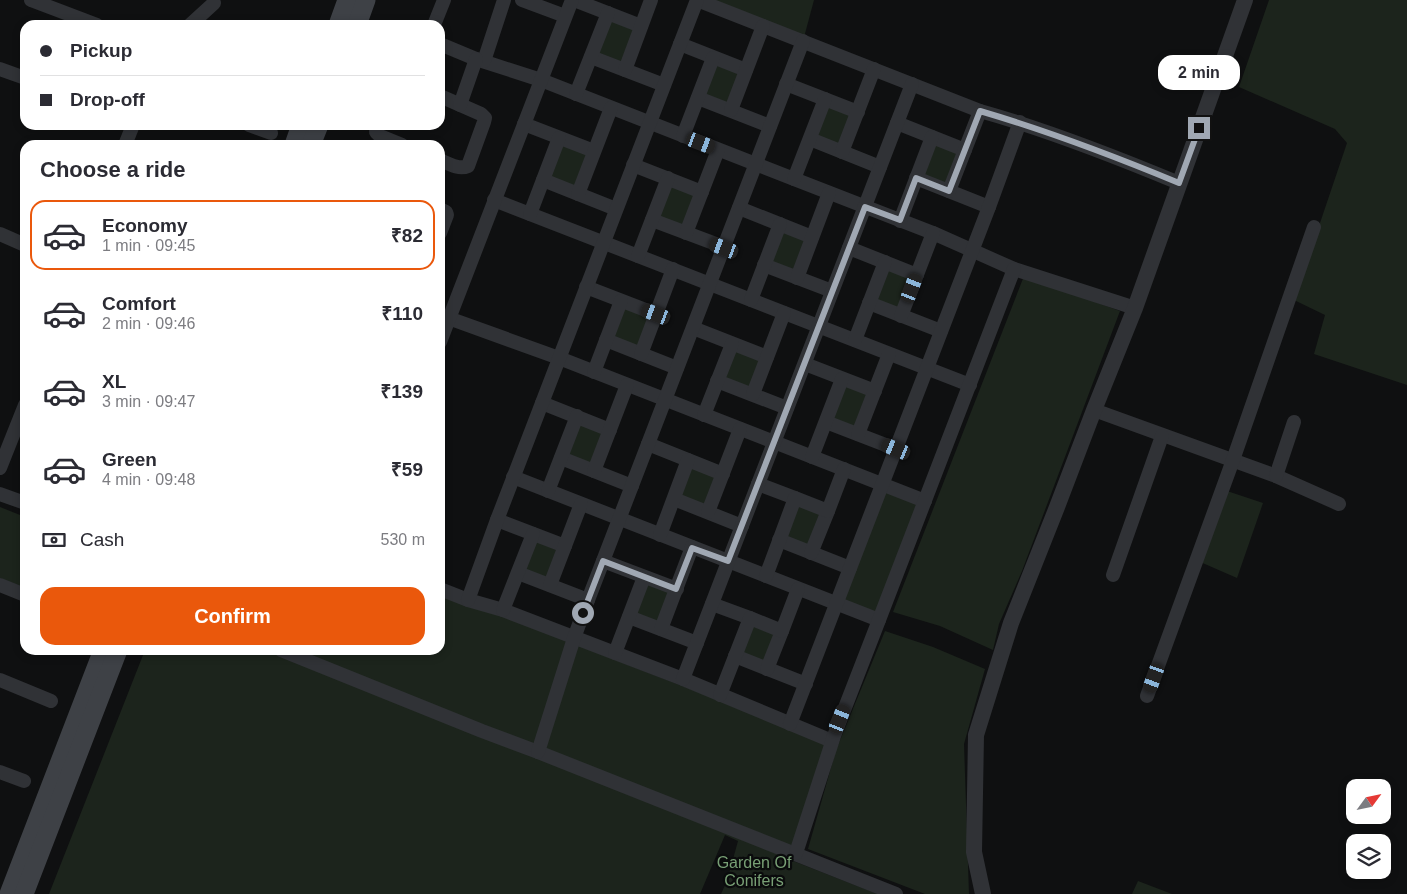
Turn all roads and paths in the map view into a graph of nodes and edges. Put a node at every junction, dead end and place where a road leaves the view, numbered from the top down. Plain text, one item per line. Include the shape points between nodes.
1 (31, 0) edge
2 (347, 0) edge
3 (366, 0) edge
4 (444, 0) edge
5 (504, 0) edge
6 (522, 0) edge
7 (573, 0) edge
8 (651, 0) edge
9 (697, 0) edge
10 (1245, 0) edge
11 (214, 3) dead end
12 (608, 13) junction
13 (565, 16) junction
14 (84, 20) edge
15 (195, 20) edge
16 (340, 20) edge
17 (359, 20) edge
18 (436, 20) edge
19 (641, 26) junction
20 (763, 26) junction
21 (803, 41) junction
22 (680, 44) junction
23 (445, 46) edge
24 (591, 56) junction
25 (713, 58) junction
26 (480, 60) junction
27 (0, 69) edge
28 (874, 69) junction
29 (625, 70) junction
30 (746, 70) junction
31 (20, 76) edge
32 (541, 80) junction
33 (786, 84) junction
34 (912, 84) junction
35 (664, 85) junction
36 (576, 94) junction
37 (445, 98) edge
38 (698, 98) junction
39 (825, 99) junction
40 (460, 105) junction
41 (611, 108) junction
42 (731, 110) junction
43 (980, 111) junction
44 (858, 112) junction
45 (1020, 122) junction
46 (650, 123) junction
47 (897, 123) junction
48 (524, 124) junction
49 (770, 126) junction
50 (261, 130) edge
51 (376, 130) edge
52 (271, 134) dead end
53 (683, 136) junction
54 (932, 136) junction
55 (560, 138) junction
56 (390, 140) edge
57 (810, 140) junction
58 (718, 150) junction
59 (965, 150) junction
60 (594, 152) junction
61 (842, 152) junction
62 (445, 162) edge
63 (756, 164) junction
64 (633, 165) junction
65 (880, 167) junction
66 (668, 178) junction
67 (916, 178) junction
68 (794, 179) junction
69 (543, 180) junction
70 (1179, 183) junction
71 (949, 191) junction
72 (702, 192) junction
73 (829, 193) junction
74 (578, 194) junction
75 (494, 200) junction
76 (989, 206) junction
77 (865, 207) junction
78 (739, 208) junction
79 (616, 209) junction
80 (530, 214) junction
81 (652, 220) junction
82 (900, 220) junction
83 (780, 224) junction
84 (1314, 227) dead end
85 (686, 233) junction
86 (0, 234) edge
87 (933, 234) junction
88 (812, 237) junction
89 (20, 242) edge
90 (603, 242) junction
91 (724, 248) junction
92 (849, 248) junction
93 (971, 250) junction
94 (638, 256) junction
95 (885, 262) junction
96 (764, 265) junction
97 (1014, 268) junction
98 (673, 270) junction
99 (917, 274) junction
100 (797, 278) junction
101 (710, 284) junction
102 (586, 287) junction
103 (832, 291) junction
104 (751, 300) junction
105 (621, 301) junction
106 (869, 303) junction
107 (1135, 308) junction
108 (784, 313) junction
109 (656, 314) junction
110 (445, 316) edge
111 (902, 316) junction
112 (819, 326) junction
113 (692, 328) junction
114 (941, 331) junction
115 (606, 340) junction
116 (855, 340) junction
117 (732, 344) junction
118 (641, 354) junction
119 (889, 354) junction
120 (767, 357) junction
121 (559, 358) junction
122 (805, 364) junction
123 (677, 368) junction
124 (927, 369) junction
125 (594, 372) junction
126 (842, 379) junction
127 (717, 380) junction
128 (628, 385) junction
129 (970, 385) junction
130 (875, 391) junction
131 (753, 394) junction
132 (665, 400) junction
133 (542, 403) junction
134 (788, 408) junction
135 (1094, 410) junction
136 (704, 415) junction
137 (577, 416) junction
138 (20, 418) edge
139 (826, 422) junction
140 (1294, 422) dead end
141 (740, 429) junction
142 (610, 430) junction
143 (858, 434) junction
144 (1162, 436) junction
145 (774, 442) junction
146 (648, 444) junction
147 (896, 449) junction
148 (812, 457) junction
149 (561, 458) junction
150 (688, 460) junction
151 (1232, 460) junction
152 (0, 468) edge
153 (844, 469) junction
154 (594, 471) junction
155 (723, 474) junction
156 (1276, 476) junction
157 (513, 477) junction
158 (758, 484) junction
159 (882, 484) junction
160 (632, 486) junction
161 (548, 491) junction
162 (0, 494) edge
163 (795, 498) junction
164 (674, 499) junction
165 (20, 501) edge
166 (925, 501) junction
167 (581, 504) junction
168 (1339, 504) dead end
169 (828, 511) junction
170 (708, 512) junction
171 (619, 519) junction
172 (497, 520) junction
173 (742, 526) junction
174 (533, 534) junction
175 (660, 535) junction
176 (779, 540) junction
177 (565, 546) junction
178 (692, 548) junction
179 (812, 553) junction
180 (603, 561) junction
181 (728, 561) junction
182 (850, 568) junction
183 (518, 573) junction
184 (1113, 575) dead end
185 (644, 576) junction
186 (766, 576) junction
187 (0, 585) edge
188 (550, 585) junction
189 (676, 589) junction
190 (798, 589) junction
191 (445, 591) edge
192 (20, 593) edge
193 (468, 600) junction
194 (588, 600) junction
195 (712, 604) junction
196 (836, 604) junction
197 (503, 610) junction
198 (629, 617) junction
199 (750, 618) junction
200 (880, 620) junction
201 (661, 629) junction
202 (782, 631) junction
203 (574, 638) junction
204 (697, 643) junction
205 (614, 653) junction
206 (101, 655) edge
207 (116, 655) edge
208 (294, 655) edge
209 (320, 655) edge
210 (735, 656) junction
211 (317, 664) junction
212 (767, 669) junction
213 (0, 680) edge
214 (683, 680) junction
215 (806, 684) junction
216 (720, 695) junction
217 (1147, 696) dead end
218 (51, 700) dead end
219 (790, 724) junction
220 (832, 741) junction
221 (538, 752) junction
222 (0, 772) edge
223 (24, 781) dead end
224 (796, 853) junction
225 (9, 894) edge
226 (24, 894) edge
227 (896, 894) edge
228 (982, 894) edge

1 - 14 street
2 - 16 main road
3 - 17 main road
4 - 18 street
5 - 26 street
6 - 13 street
7 - 12 street
7 - 13 street
8 - 19 street
9 - 20 street
9 - 22 street
10 - 70 street
11 - 15 street
12 - 19 street
12 - 24 street
13 - 32 street
19 - 29 street
20 - 21 street
20 - 30 street
21 - 28 street
21 - 33 street
22 - 25 street
22 - 35 street
23 - 26 street
24 - 29 street
24 - 36 street
25 - 30 street
25 - 38 street
26 - 32 street
26 - 40 street
27 - 31 street
28 - 34 street
28 - 44 street
29 - 35 street
30 - 42 street
32 - 36 street
32 - 48 street
33 - 39 street
33 - 49 street
34 - 43 street
34 - 47 street
35 - 46 street
36 - 41 street
37 - 40 street
38 - 42 street
38 - 53 street
39 - 44 street
39 - 57 street
40 - 62 street via 481,114 484,122 468,166 459,168
41 - 46 street
41 - 60 street
42 - 49 street
43 - 45 street
43 - 59 street
44 - 61 street
45 - 70 street
45 - 76 street
46 - 53 street
46 - 64 street
47 - 54 street
47 - 65 street
48 - 55 street
48 - 75 street
49 - 63 street
50 - 52 street
51 - 56 street via 380,136
53 - 58 street
54 - 59 street
54 - 67 street
55 - 60 street
55 - 69 street
57 - 61 street
57 - 68 street
58 - 63 street
58 - 72 street
59 - 71 street
60 - 74 street
61 - 65 street
63 - 68 street
63 - 78 street
64 - 66 street
64 - 79 street
65 - 77 street
66 - 72 street
66 - 81 street
67 - 71 street
67 - 82 street
68 - 73 street
69 - 74 street
69 - 80 street
70 - 107 street
71 - 76 street
72 - 85 street
73 - 77 street
73 - 88 street
74 - 79 street
75 - 80 street
75 - 110 street
76 - 93 street
77 - 82 street
77 - 92 street
78 - 83 street
78 - 91 street
79 - 90 street
80 - 90 street
81 - 85 street
81 - 94 street
82 - 87 street
83 - 88 street
83 - 96 street
84 - 151 street
85 - 91 street
86 - 89 street
87 - 93 street
87 - 99 street
88 - 100 street
90 - 94 street
90 - 102 street
91 - 101 street
92 - 95 street
92 - 103 street
93 - 97 street
93 - 114 street
94 - 98 street
95 - 99 street
95 - 106 street
96 - 100 street
96 - 104 street
97 - 107 street
97 - 129 street
98 - 101 street
98 - 109 street
99 - 111 street
100 - 103 street
101 - 104 street
101 - 113 street
102 - 105 street
102 - 121 street
103 - 112 street
104 - 108 street
105 - 109 street
105 - 115 street
106 - 111 street
106 - 116 street
107 - 135 street
108 - 112 street
108 - 120 street
109 - 118 street
110 - 121 street
111 - 114 street
112 - 116 street
112 - 122 street
113 - 117 street
113 - 123 street
114 - 124 street
115 - 118 street
115 - 125 street
116 - 119 street
117 - 120 street
117 - 127 street
118 - 123 street
119 - 124 street
119 - 130 street
120 - 131 street
121 - 125 street
121 - 133 street
122 - 126 street
122 - 134 street
123 - 132 street
124 - 129 street
124 - 147 street
125 - 128 street
126 - 130 street
126 - 139 street
127 - 131 street
127 - 136 street
128 - 132 street
128 - 142 street
129 - 166 street
130 - 143 street
131 - 134 street
132 - 136 street
132 - 146 street
133 - 137 street
133 - 157 street
134 - 145 street
135 - 144 street
135 - 228 street via 1011,623 976,735 974,852
136 - 141 street
137 - 142 street
137 - 149 street
138 - 152 street
139 - 143 street
139 - 148 street
140 - 156 street
141 - 145 street
141 - 155 street
142 - 154 street
143 - 147 street
144 - 151 street
144 - 184 street
145 - 148 street
145 - 158 street
146 - 150 street
146 - 160 street
147 - 159 street
148 - 153 street
149 - 154 street
149 - 161 street
150 - 155 street
150 - 164 street
151 - 156 street
151 - 217 street
153 - 159 street
153 - 169 street
154 - 160 street
155 - 170 street
156 - 168 street
157 - 161 street
157 - 172 street
158 - 163 street
158 - 173 street
159 - 166 street
159 - 182 street
160 - 171 street
161 - 167 street
162 - 165 street
163 - 169 street
163 - 176 street
164 - 170 street
164 - 175 street
166 - 200 street
167 - 171 street
167 - 177 street
169 - 179 street
170 - 173 street
171 - 175 street
171 - 180 street
172 - 174 street
172 - 193 street
173 - 181 street
174 - 177 street
174 - 183 street
175 - 178 street
176 - 179 street
176 - 186 street
177 - 188 street
178 - 181 street
178 - 189 street
179 - 182 street
180 - 185 street
180 - 194 street
181 - 186 street
181 - 195 street
182 - 196 street
183 - 188 street
183 - 197 street
185 - 189 street
185 - 198 street
186 - 190 street
187 - 192 street
188 - 194 street
189 - 201 street
190 - 196 street
190 - 202 street
191 - 193 street
193 - 197 street
194 - 203 street
195 - 199 street
195 - 204 street
196 - 200 street
196 - 215 street
197 - 203 street
198 - 201 street
198 - 205 street
199 - 202 street
199 - 210 street
200 - 220 street
201 - 204 street
202 - 212 street
203 - 205 street
203 - 221 street
204 - 214 street
205 - 214 street
206 - 225 main road
207 - 226 main road
208 - 211 street
209 - 211 street
210 - 212 street
210 - 216 street
211 - 221 street
212 - 215 street
213 - 218 street
214 - 216 street
215 - 219 street
216 - 219 street
219 - 220 street
220 - 224 street
221 - 224 street
222 - 223 street
224 - 227 street

